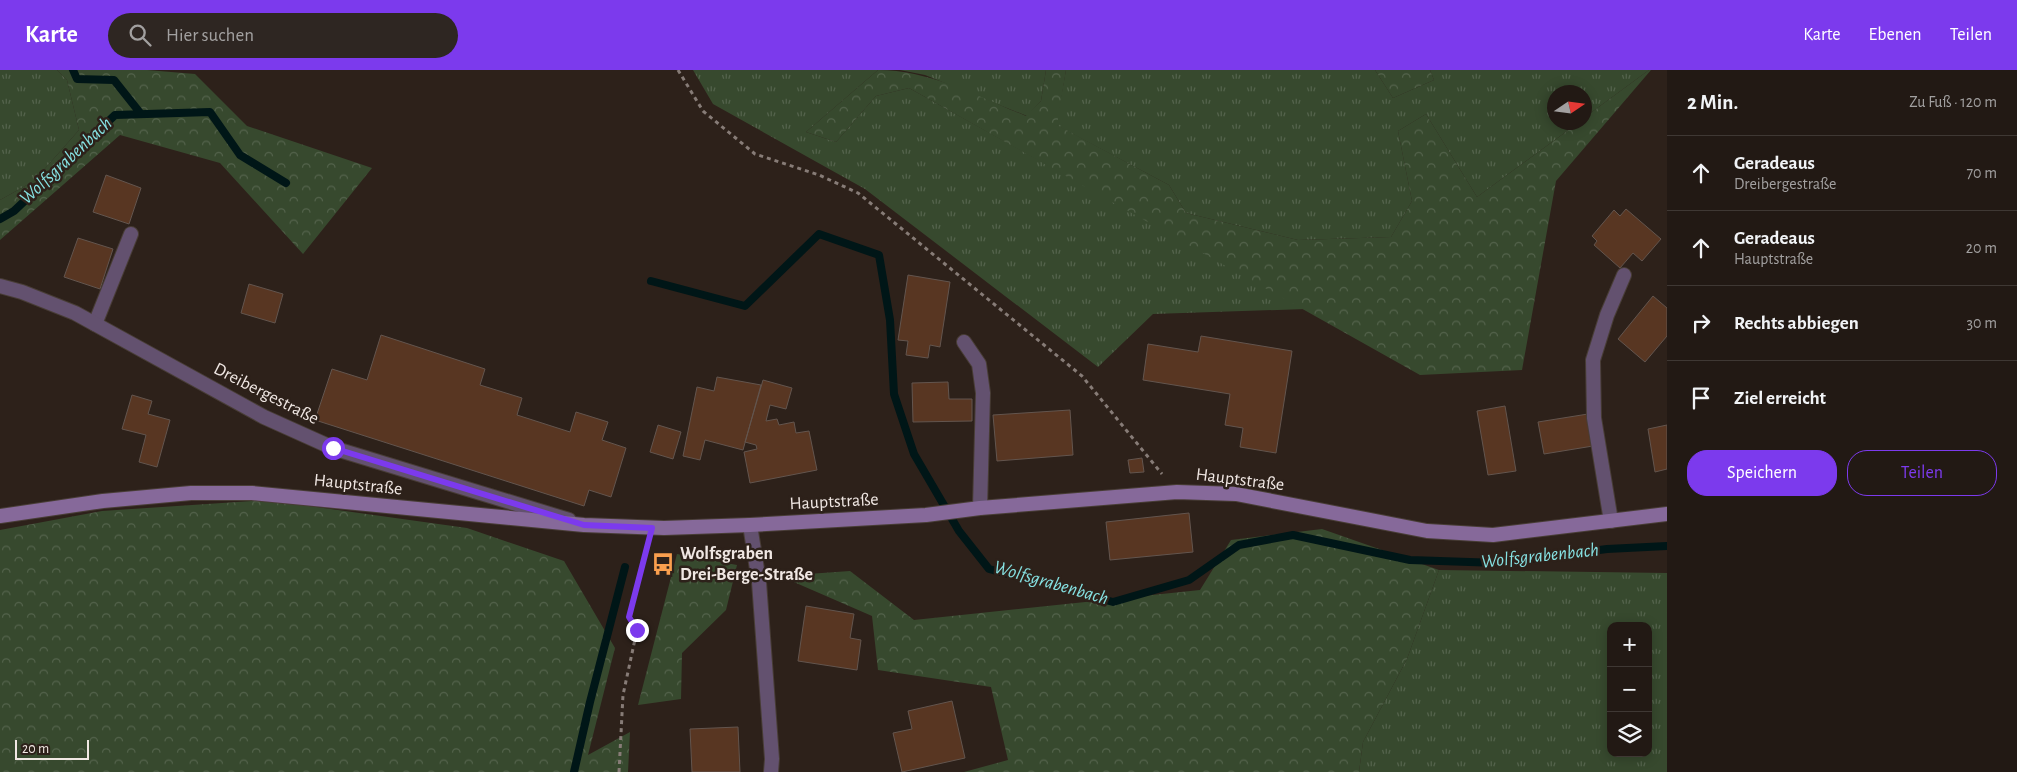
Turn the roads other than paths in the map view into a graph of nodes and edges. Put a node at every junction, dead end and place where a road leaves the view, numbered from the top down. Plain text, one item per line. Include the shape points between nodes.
1 (131, 234) dead end
2 (1624, 275) dead end
3 (0, 286) edge
4 (95, 324) junction
5 (964, 342) dead end
6 (980, 508) junction
7 (1667, 514) edge
8 (0, 516) edge
9 (1611, 521) junction
10 (584, 525) junction
11 (750, 525) junction
12 (771, 772) edge

1 - 4 street
2 - 9 street via 1606,315 1593,360 1594,418
3 - 4 street, Dreibergestraße via 75,313
4 - 10 street, Dreibergestraße via 264,417 333,448
5 - 6 street via 979,364 984,393
6 - 9 main road, Hauptstraße via 1177,492 1236,494 1427,531 1493,535
6 - 11 main road, Hauptstraße via 926,515
7 - 9 main road, Hauptstraße
8 - 10 main road, Hauptstraße via 103,501 191,493 252,493
10 - 11 main road, Hauptstraße via 652,528
11 - 12 street via 759,582

